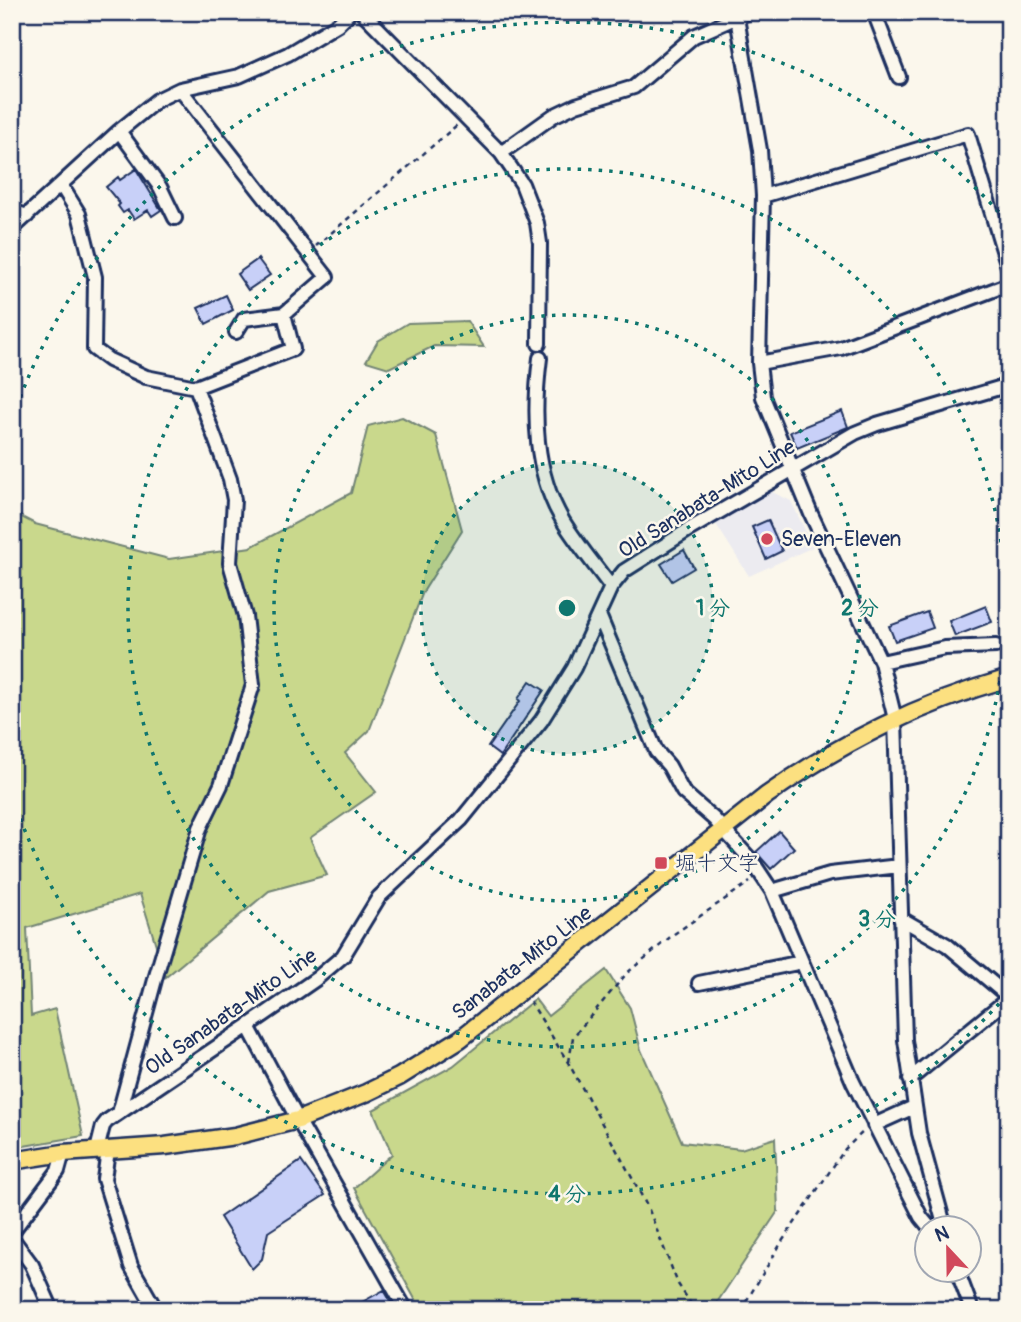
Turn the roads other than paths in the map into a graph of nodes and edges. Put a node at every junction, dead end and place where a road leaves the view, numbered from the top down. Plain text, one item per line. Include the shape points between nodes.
1 (350, 12) edge
2 (362, 12) edge
3 (874, 12) edge
4 (741, 14) edge
5 (899, 77) dead end
6 (180, 89) junction
7 (119, 131) junction
8 (501, 153) junction
9 (61, 185) junction
10 (763, 196) junction
11 (12, 211) edge
12 (27, 216) junction
13 (175, 218) dead end
14 (12, 229) edge
15 (1009, 270) edge
16 (1009, 284) edge
17 (284, 314) junction
18 (236, 332) dead end
19 (540, 344) dead end
20 (540, 358) dead end
21 (760, 363) junction
22 (196, 387) junction
23 (1008, 387) edge
24 (792, 469) junction
25 (611, 587) junction
26 (599, 615) junction
27 (996, 646) dead end
28 (881, 662) junction
29 (1009, 678) edge
30 (895, 719) junction
31 (723, 830) junction
32 (900, 866) junction
33 (772, 891) junction
34 (900, 918) junction
35 (802, 962) junction
36 (699, 982) dead end
37 (1009, 997) edge
38 (248, 1026) junction
39 (910, 1079) junction
40 (914, 1107) junction
41 (119, 1113) junction
42 (298, 1120) junction
43 (874, 1125) junction
44 (102, 1150) junction
45 (62, 1153) junction
46 (12, 1161) edge
47 (919, 1214) edge
48 (942, 1214) edge
49 (12, 1232) edge
50 (12, 1238) edge
51 (962, 1284) edge
52 (52, 1310) edge
53 (156, 1310) edge
54 (406, 1310) edge
55 (972, 1310) edge

1 - 6 street via 288,54 239,75
2 - 8 street
3 - 5 street
4 - 8 street via 694,36 634,87 553,116
4 - 10 street
6 - 7 street via 157,100
6 - 17 street via 327,277
7 - 9 street
7 - 13 street via 160,187
8 - 19 street via 522,184 537,223
9 - 12 street
9 - 22 street via 79,214 95,277 94,349 146,377
10 - 15 street via 968,134
10 - 21 street
11 - 12 street
12 - 14 street
16 - 21 street via 841,348
17 - 18 street via 244,319
17 - 22 street via 293,349
20 - 25 street via 537,445 551,496
21 - 24 street via 763,397
22 - 41 street via 230,479 234,500 230,563 245,616 253,685 221,785 200,828
23 - 24 street, Old Sanabata-Mito Line via 877,424
24 - 25 street, Old Sanabata-Mito Line via 644,557
24 - 28 street
25 - 26 street, Old Sanabata-Mito Line
26 - 31 street via 656,751 683,792
26 - 38 street, Old Sanabata-Mito Line via 574,668 541,721 461,820 379,897 343,956
27 - 28 street via 945,648
28 - 30 street
29 - 30 main road, Sanabata-Mito Line
30 - 31 main road, Sanabata-Mito Line via 803,770
30 - 32 street
31 - 33 street
31 - 42 main road, Sanabata-Mito Line via 460,1039 399,1077
32 - 33 street via 830,874
32 - 34 street
33 - 35 street
34 - 37 street via 947,945
34 - 39 street
35 - 36 street
35 - 43 street
37 - 39 street
38 - 41 street, Old Sanabata-Mito Line
38 - 42 street
39 - 40 street
40 - 43 street
40 - 48 street
41 - 44 street, Old Sanabata-Mito Line via 103,1126
42 - 44 main road, Sanabata-Mito Line via 202,1142
42 - 54 street
43 - 47 street
44 - 45 main road, Sanabata-Mito Line
44 - 53 street via 104,1179 131,1266
45 - 46 main road, Sanabata-Mito Line
45 - 49 street via 58,1171
50 - 52 street via 32,1265
51 - 55 street

